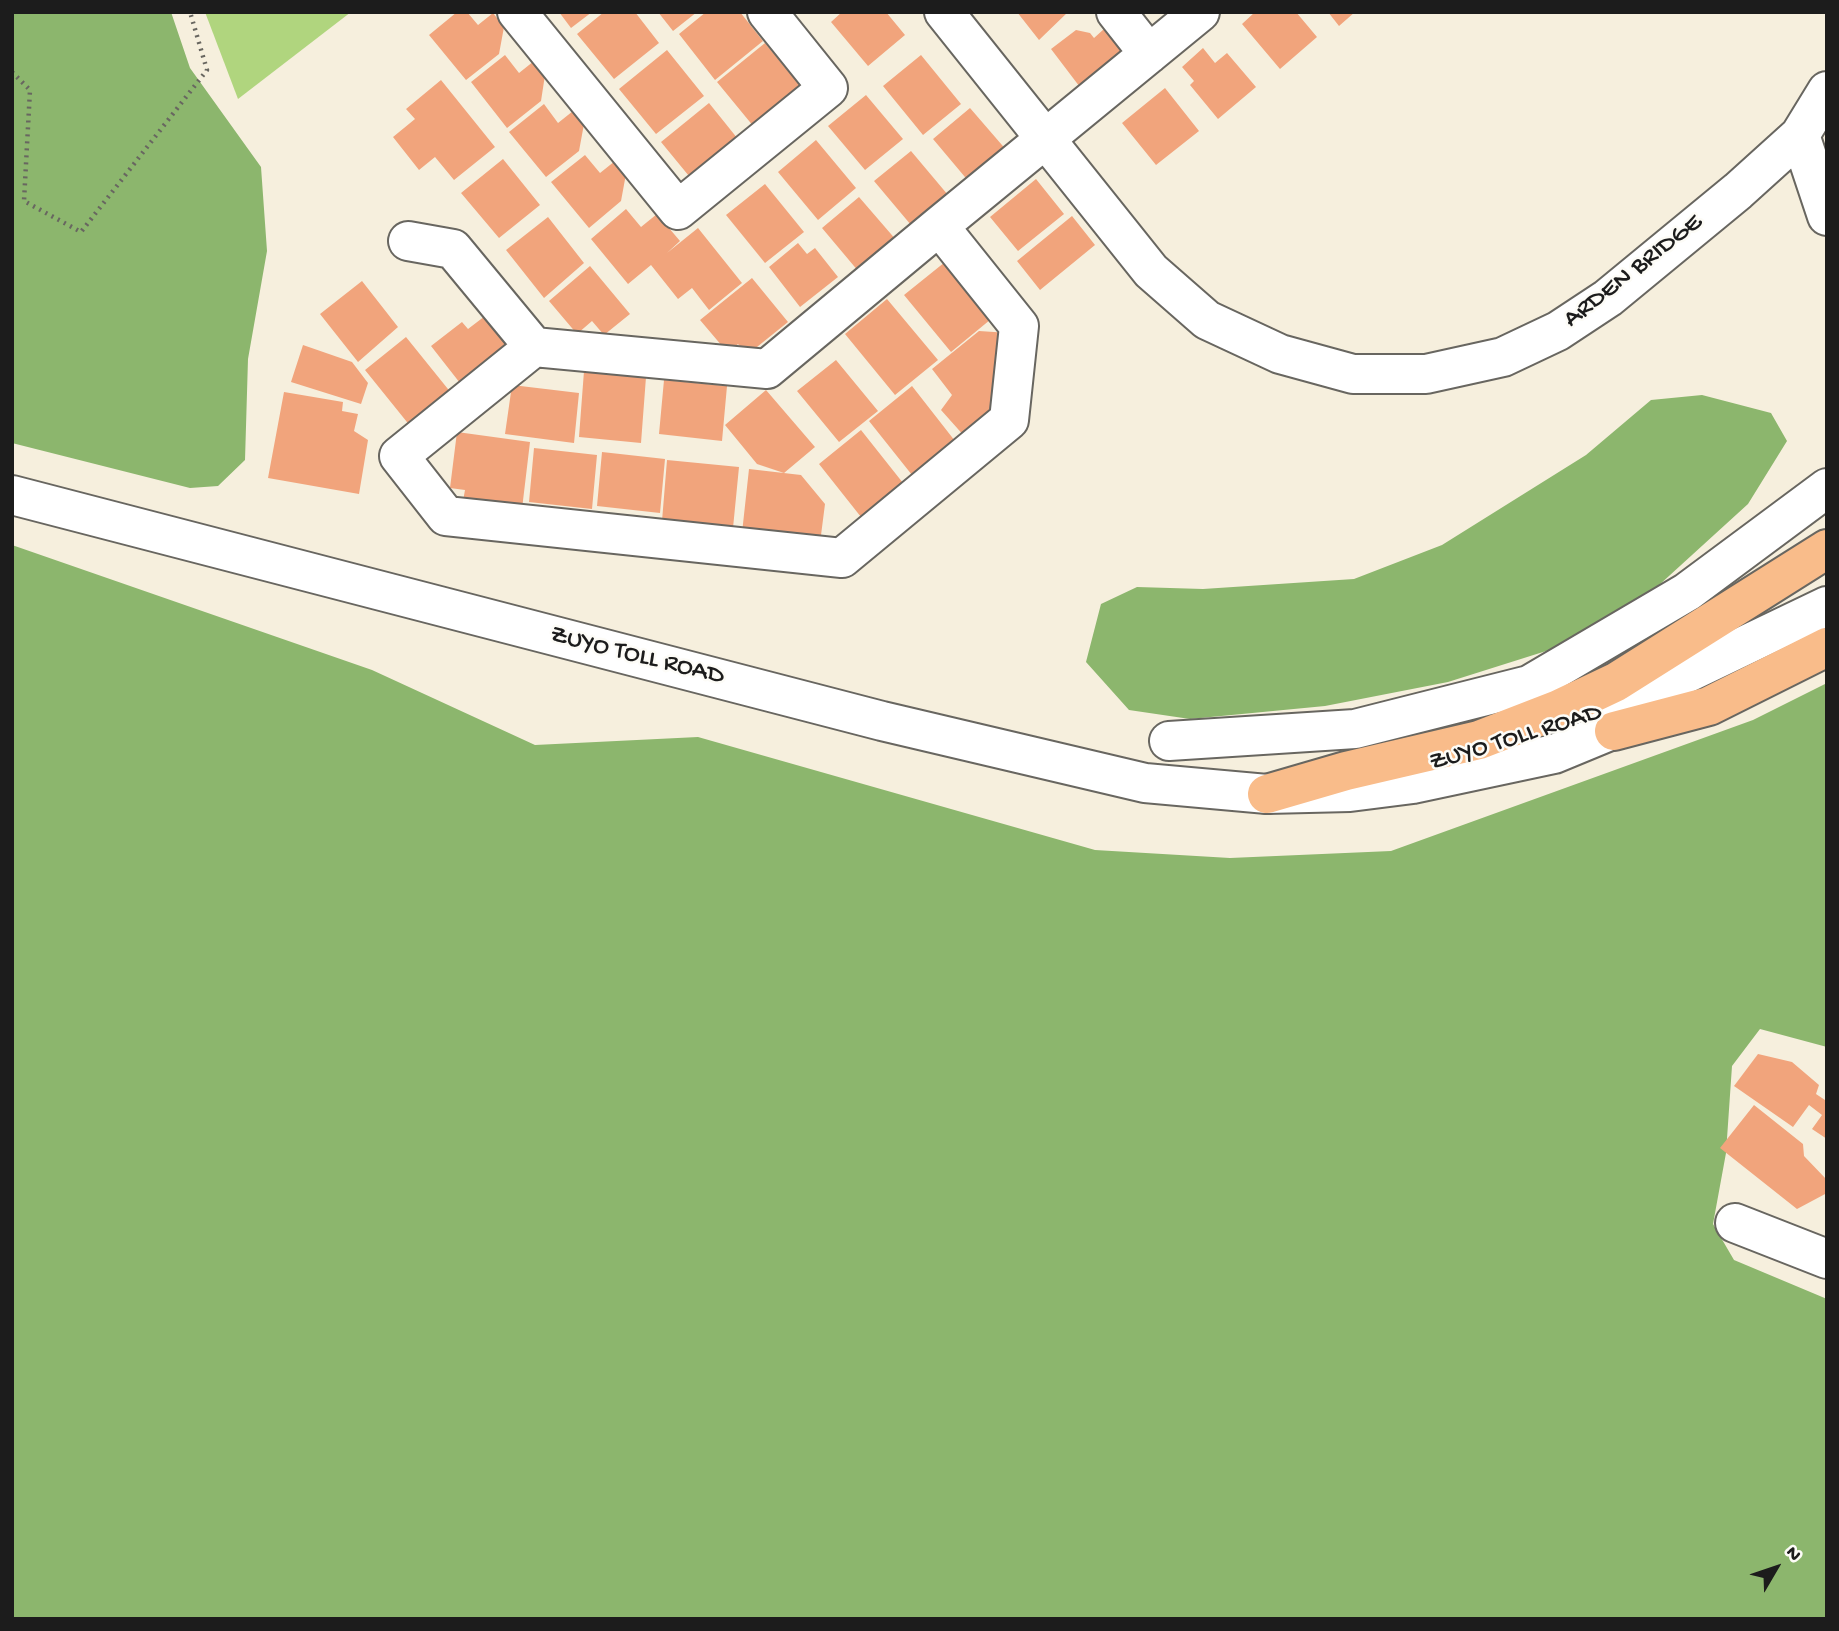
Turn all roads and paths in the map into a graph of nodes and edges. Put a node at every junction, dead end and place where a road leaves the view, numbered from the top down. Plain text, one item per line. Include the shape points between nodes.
1 (190, 12) edge
2 (517, 12) edge
3 (767, 12) edge
4 (944, 12) edge
5 (1116, 12) edge
6 (1200, 12) edge
7 (1149, 54) junction
8 (12, 72) edge
9 (1827, 91) edge
10 (1800, 135) junction
11 (1047, 138) junction
12 (1827, 216) edge
13 (940, 226) junction
14 (408, 241) dead end
15 (534, 346) junction
16 (1827, 488) edge
17 (12, 495) edge
18 (1827, 549) edge
19 (1827, 606) edge
20 (1827, 629) edge
21 (1827, 647) edge
22 (1614, 731) junction
23 (1169, 741) dead end
24 (1267, 794) junction
25 (1735, 1223) dead end
26 (1827, 1259) edge

1 - 8 path via 207,70 81,232 24,201 30,90
2 - 3 street via 678,210 828,88
4 - 11 street, ARDEN BRIDGE
5 - 7 street
6 - 7 street
7 - 11 street
9 - 10 street, ARDEN BRIDGE
10 - 11 street, ARDEN BRIDGE via 1608,298 1558,331 1503,357 1426,374 1353,374 1268,349 1207,320 1151,271
10 - 12 street
11 - 13 street
13 - 15 street via 767,369
13 - 15 street via 1019,326 1009,421 842,558 446,516 399,456
14 - 15 street via 453,249
16 - 23 street via 1687,592 1529,685 1355,729
17 - 24 street, ZUYO TOLL ROAD via 1046,762 1145,783
18 - 24 highway via 1616,682 1559,709 1479,740
19 - 24 street, ZUYO TOLL ROAD via 1648,694 1561,730 1408,771
20 - 22 street, ZUYO TOLL ROAD
21 - 22 highway via 1709,706
22 - 24 street, ZUYO TOLL ROAD via 1554,754 1413,784 1350,792
25 - 26 street

